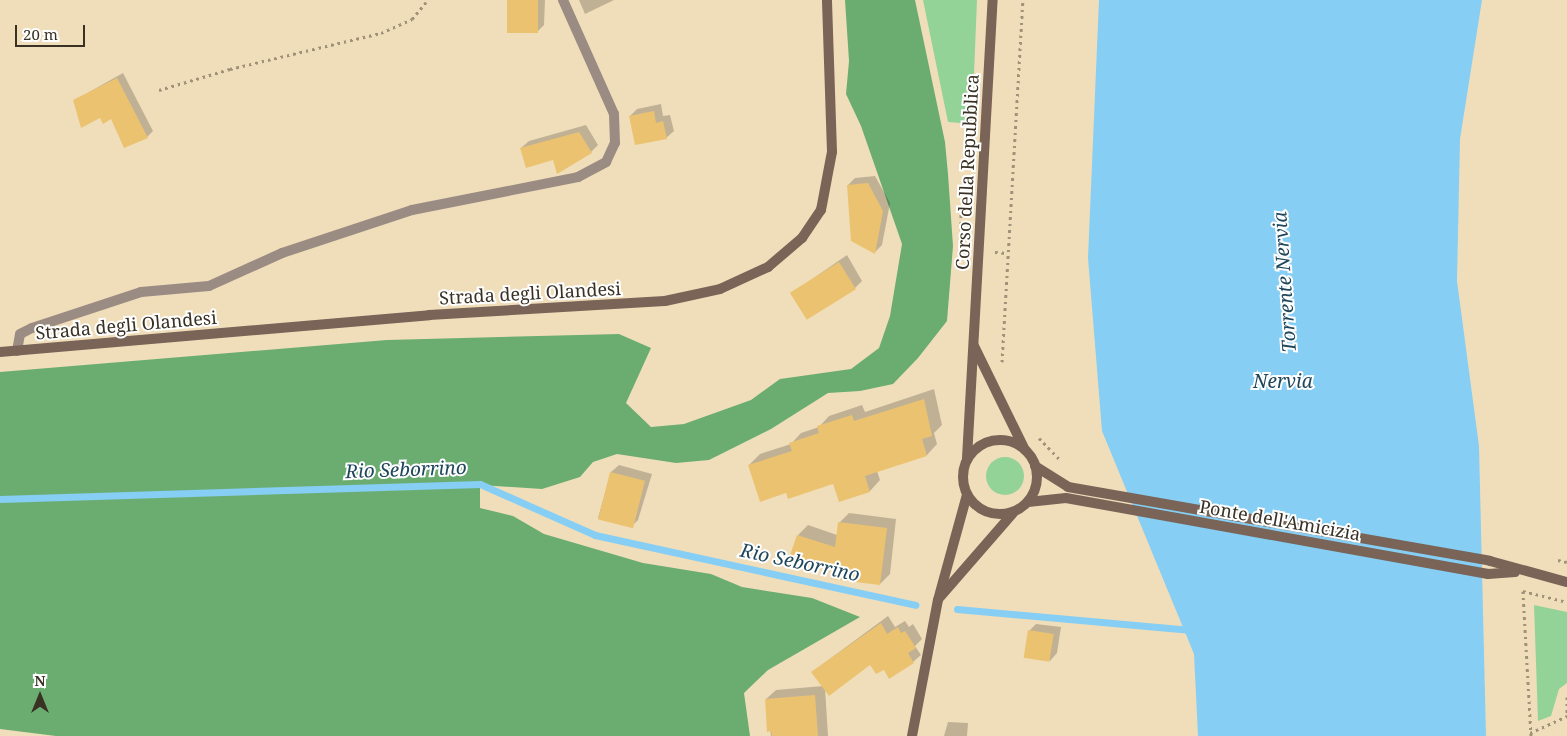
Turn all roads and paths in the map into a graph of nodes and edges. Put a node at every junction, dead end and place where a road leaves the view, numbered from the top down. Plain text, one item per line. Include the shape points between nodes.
1 (428, 0) edge
2 (563, 0) edge
3 (827, 0) edge
4 (993, 0) edge
5 (1023, 0) edge
6 (158, 90) dead end
7 (974, 345) junction
8 (17, 350) junction
9 (0, 352) edge
10 (1002, 365) dead end
11 (1033, 430) dead end
12 (1025, 450) junction
13 (967, 458) junction
14 (1065, 464) dead end
15 (1035, 466) junction
16 (966, 495) junction
17 (1028, 502) junction
18 (1013, 513) junction
19 (1521, 572) junction
20 (1567, 582) edge
21 (938, 600) junction
22 (1567, 602) edge
23 (1567, 697) edge
24 (1567, 716) edge
25 (1530, 735) edge
26 (912, 736) edge

1 - 6 path via 412,19 381,33 238,66
2 - 8 street via 614,114 615,144 606,162 578,177 412,210 282,253 209,286 141,292 32,328 20,334
3 - 8 main road, Strada degli Olandesi via 832,152 821,210 802,238 768,267 720,289 665,301 429,315
4 - 7 main road, Corso della Repubblica
5 - 10 path via 1000,351
7 - 12 main road, Corso della Repubblica
7 - 13 main road, Corso della Repubblica
8 - 9 main road, Strada degli Olandesi
11 - 14 path
12 - 13 main road via 1005,440 994,440 974,450
12 - 15 main road
13 - 16 main road via 962,483
15 - 17 main road via 1037,478
15 - 19 main road, Ponte dell'Amicizia via 1068,487 1490,561
16 - 18 main road via 981,510 992,514
16 - 21 main road
17 - 18 main road
17 - 19 main road, Ponte dell'Amicizia via 1066,498 1488,574
18 - 21 main road
19 - 20 main road
21 - 26 main road
22 - 25 path via 1523,591
23 - 24 path
24 - 25 path

